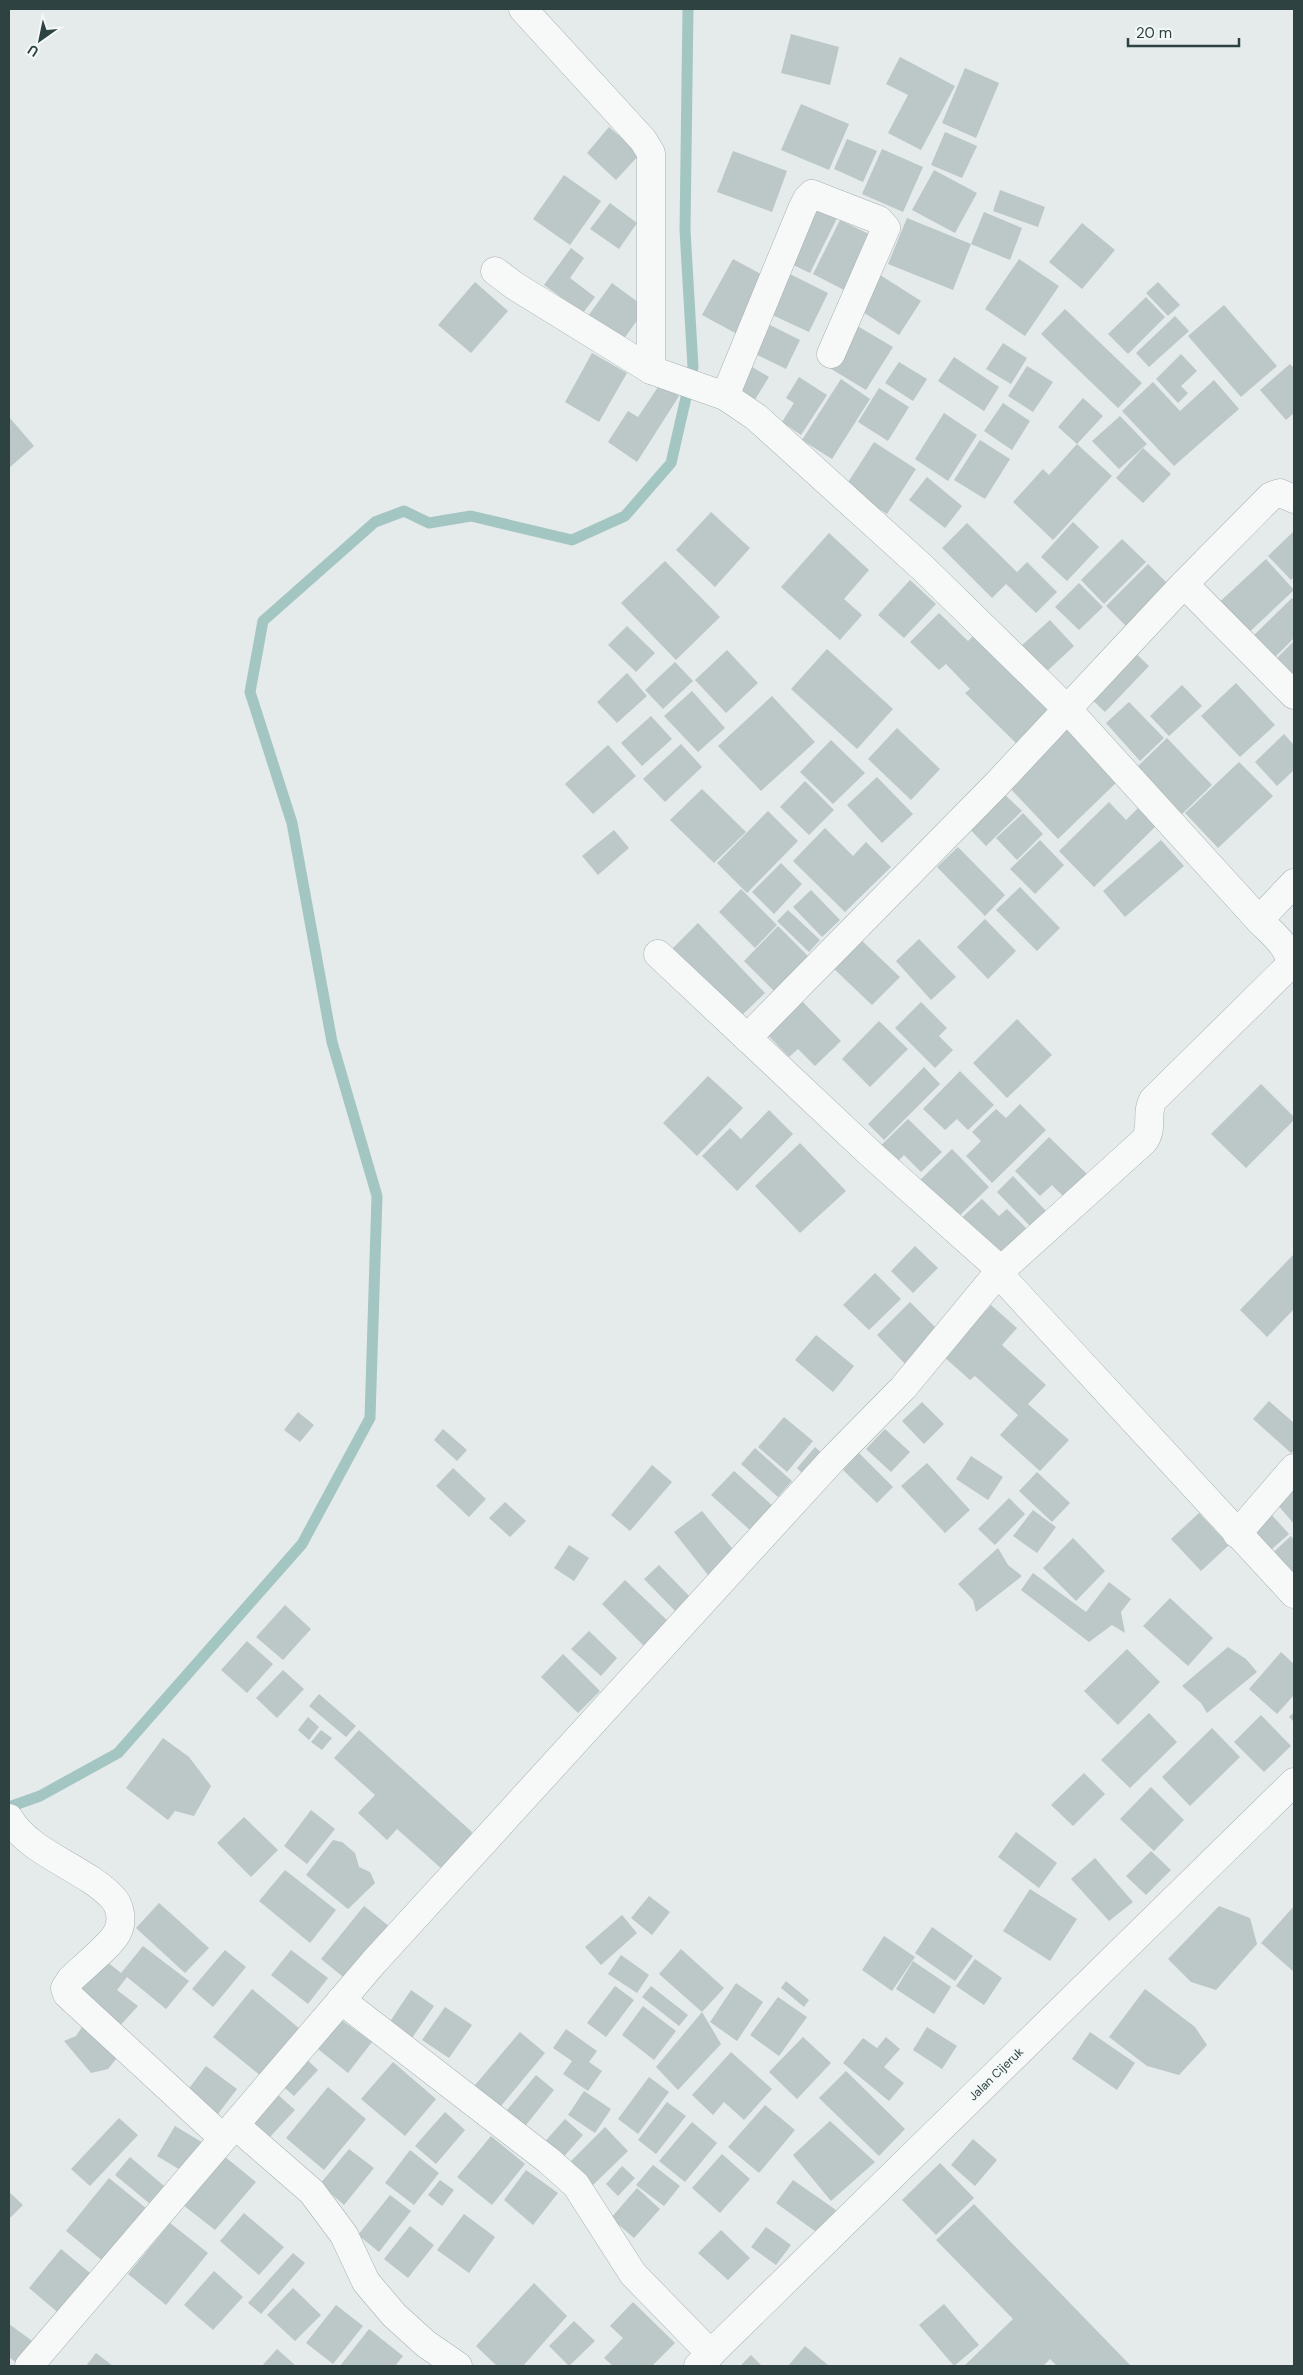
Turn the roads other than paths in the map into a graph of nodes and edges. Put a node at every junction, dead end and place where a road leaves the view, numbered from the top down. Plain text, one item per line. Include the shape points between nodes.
1 (523, 9) edge
2 (495, 271) dead end
3 (831, 354) dead end
4 (658, 373) junction
5 (719, 394) junction
6 (1294, 499) edge
7 (1184, 584) junction
8 (1294, 695) edge
9 (1068, 710) junction
10 (1294, 883) edge
11 (1259, 920) junction
12 (658, 954) dead end
13 (747, 1038) junction
14 (998, 1273) junction
15 (1294, 1468) edge
16 (1237, 1534) junction
17 (1294, 1594) edge
18 (1294, 1782) edge
19 (9, 1818) edge
20 (341, 2000) junction
21 (229, 2131) junction
22 (704, 2360) edge
23 (29, 2366) edge
24 (458, 2366) edge

1 - 4 street via 643,140 651,153
2 - 4 street
3 - 5 street via 886,228 879,220 812,194 802,209
4 - 5 street
5 - 9 street via 756,417 795,451 922,568
6 - 7 street via 1280,493 1271,496
7 - 8 street
7 - 9 street
9 - 11 street
9 - 13 street
10 - 11 street
11 - 14 street via 1289,954 1291,961 1286,971 1154,1100 1144,1141
12 - 13 street
13 - 14 street via 994,1264
14 - 16 street
14 - 20 street via 903,1388 833,1459
15 - 16 street
16 - 17 street
18 - 22 street, Jalan Cijeruk
19 - 21 street via 22,1835 98,1886 119,1907 116,1934 71,1979 65,1988 67,1994
20 - 21 street
20 - 22 street via 576,2185 633,2274
21 - 23 street
21 - 24 street via 312,2192 344,2235 366,2282 394,2315 426,2344

